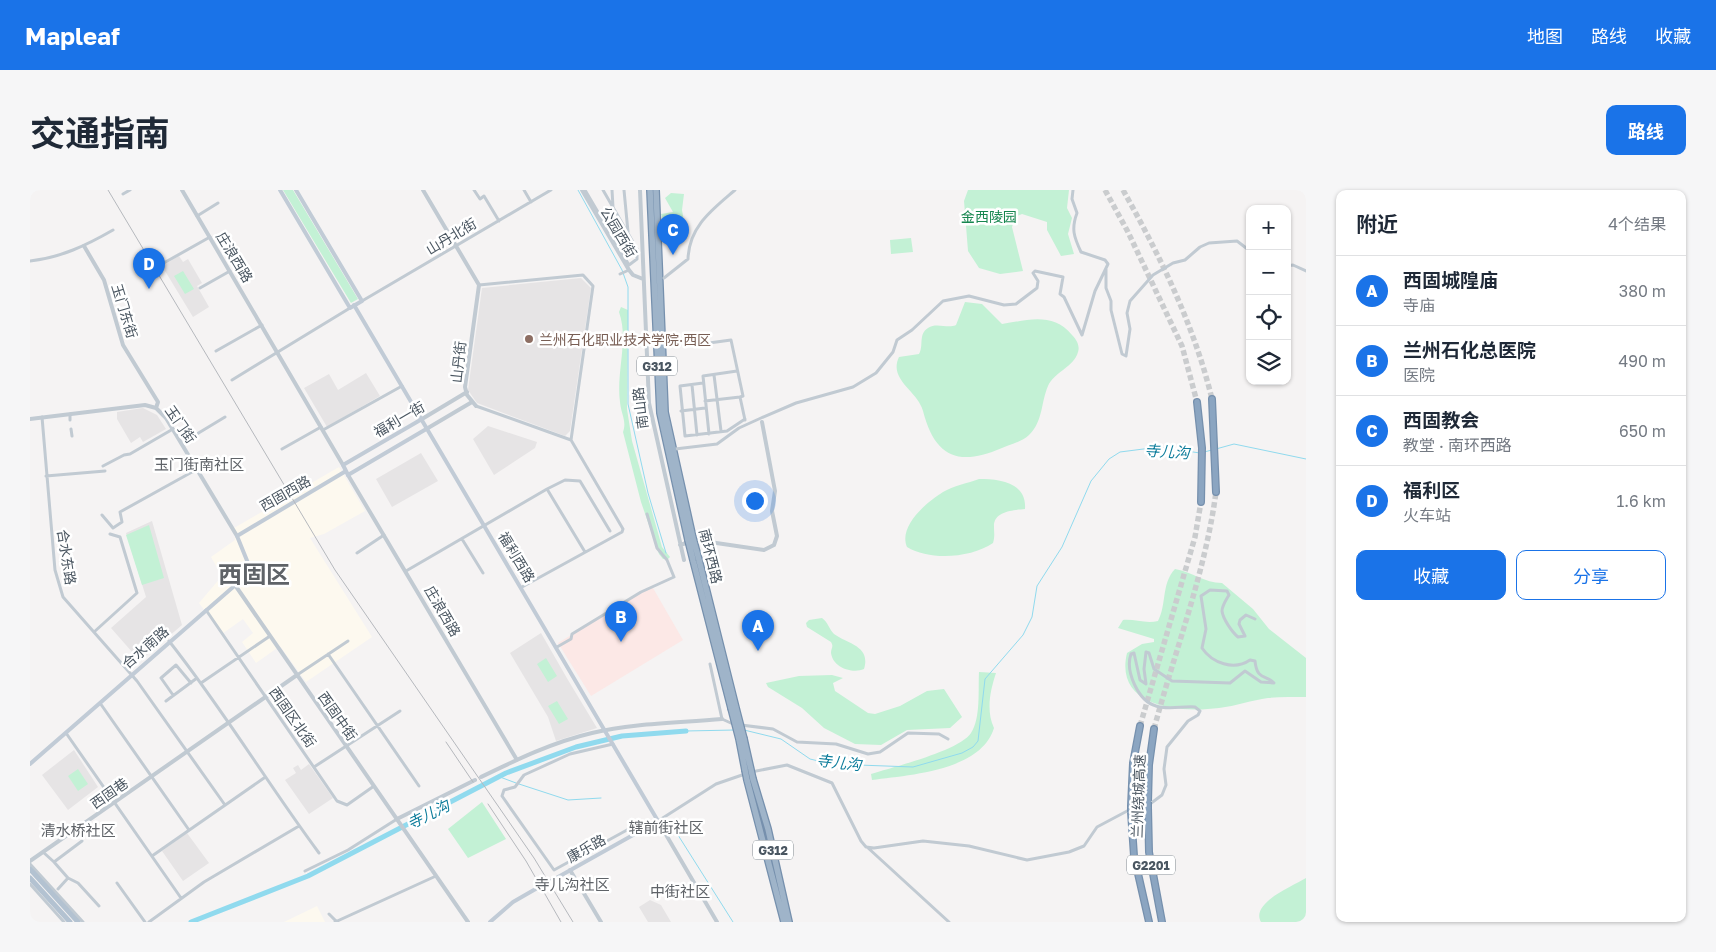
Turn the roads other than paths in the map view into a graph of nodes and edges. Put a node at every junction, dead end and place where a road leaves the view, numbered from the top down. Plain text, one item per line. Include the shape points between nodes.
1 (130, 190) edge
2 (182, 190) edge
3 (280, 190) edge
4 (296, 190) edge
5 (423, 190) edge
6 (474, 190) edge
7 (525, 190) edge
8 (550, 190) edge
9 (583, 190) edge
10 (603, 190) edge
11 (612, 190) edge
12 (624, 190) edge
13 (640, 190) edge
14 (650, 190) edge
15 (656, 190) edge
16 (735, 190) edge
17 (1073, 190) edge
18 (122, 194) dead end
19 (531, 202) junction
20 (218, 203) dead end
21 (613, 208) junction
22 (197, 216) junction
23 (498, 221) junction
24 (113, 230) dead end
25 (628, 234) junction
26 (210, 237) junction
27 (84, 246) junction
28 (456, 246) junction
29 (1249, 250) edge
30 (30, 261) edge
31 (162, 264) dead end
32 (1291, 266) edge
33 (1106, 267) junction
34 (628, 270) junction
35 (230, 271) junction
36 (1306, 271) edge
37 (621, 274) dead end
38 (664, 278) dead end
39 (646, 279) junction
40 (479, 285) junction
41 (200, 288) dead end
42 (362, 301) junction
43 (352, 306) junction
44 (262, 325) junction
45 (709, 343) dead end
46 (216, 351) dead end
47 (278, 352) junction
48 (737, 371) junction
49 (714, 375) junction
50 (232, 380) dead end
51 (703, 383) junction
52 (692, 385) junction
53 (402, 386) junction
54 (467, 392) junction
55 (740, 397) junction
56 (1212, 399) tunnel mouth
57 (718, 400) junction
58 (472, 402) junction
59 (705, 402) junction
60 (1198, 402) tunnel mouth
61 (476, 406) joint
62 (156, 408) junction
63 (706, 408) junction
64 (694, 410) junction
65 (681, 411) junction
66 (70, 414) junction
67 (42, 417) junction
68 (225, 417) dead end
69 (30, 419) edge
70 (422, 419) junction
71 (745, 419) junction
72 (70, 420) dead end
73 (754, 421) junction
74 (762, 422) dead end
75 (746, 425) junction
76 (322, 428) junction
77 (428, 428) junction
78 (763, 428) junction
79 (71, 429) dead end
80 (173, 429) junction
81 (720, 432) junction
82 (709, 434) junction
83 (697, 435) junction
84 (72, 436) dead end
85 (571, 440) junction
86 (182, 444) junction
87 (282, 449) dead end
88 (675, 449) dead end
89 (659, 452) junction
90 (664, 454) dead end
91 (343, 465) junction
92 (103, 466) dead end
93 (105, 471) dead end
94 (198, 471) junction
95 (347, 473) junction
96 (46, 476) junction
97 (547, 489) junction
98 (1216, 492) tunnel mouth
99 (1201, 502) tunnel mouth
100 (647, 514) dead end
101 (102, 516) dead end
102 (485, 526) junction
103 (610, 530) dead end
104 (110, 534) dead end
105 (384, 535) junction
106 (237, 536) junction
107 (462, 539) junction
108 (690, 539) junction
109 (681, 547) junction
110 (585, 552) junction
111 (356, 553) dead end
112 (684, 560) dead end
113 (406, 571) junction
114 (483, 573) dead end
115 (235, 586) junction
116 (522, 587) junction
117 (205, 610) junction
118 (1255, 619) dead end
119 (94, 632) junction
120 (270, 636) junction
121 (348, 641) dead end
122 (169, 642) junction
123 (557, 647) junction
124 (328, 654) junction
125 (238, 658) junction
126 (710, 664) dead end
127 (131, 675) junction
128 (297, 676) junction
129 (197, 678) junction
130 (191, 683) junction
131 (201, 683) junction
132 (173, 696) junction
133 (265, 697) junction
134 (166, 701) dead end
135 (100, 703) junction
136 (400, 711) dead end
137 (722, 719) junction
138 (228, 723) junction
139 (378, 726) junction
140 (1140, 726) tunnel mouth
141 (1154, 730) tunnel mouth
142 (607, 731) junction
143 (66, 732) junction
144 (948, 739) dead end
145 (614, 743) junction
146 (346, 748) junction
147 (187, 752) junction
148 (517, 760) junction
149 (30, 764) edge
150 (314, 767) junction
151 (152, 777) junction
152 (481, 777) dead end
153 (264, 778) junction
154 (475, 780) dead end
155 (750, 780) junction
156 (374, 786) junction
157 (419, 786) dead end
158 (115, 802) junction
159 (225, 805) junction
160 (398, 821) junction
161 (658, 821) junction
162 (299, 826) junction
163 (190, 830) junction
164 (628, 830) dead end
165 (82, 841) dead end
166 (866, 847) junction
167 (43, 852) junction
168 (319, 852) dead end
169 (152, 856) junction
170 (30, 862) edge
171 (54, 862) junction
172 (30, 869) edge
173 (570, 870) junction
174 (305, 871) dead end
175 (436, 876) junction
176 (30, 878) edge
177 (68, 878) junction
178 (551, 881) dead end
179 (118, 883) dead end
180 (30, 884) edge
181 (546, 884) dead end
182 (58, 889) dead end
183 (182, 898) junction
184 (99, 906) dead end
185 (329, 914) dead end
186 (64, 922) edge
187 (70, 922) edge
188 (78, 922) edge
189 (83, 922) edge
190 (145, 922) edge
191 (149, 922) edge
192 (336, 922) edge
193 (468, 922) edge
194 (490, 922) edge
195 (601, 922) edge
196 (717, 922) edge
197 (784, 922) edge
198 (789, 922) edge
199 (949, 922) edge
200 (1149, 922) edge
201 (1162, 922) edge

1 - 18 street
2 - 22 street, 庄浪西路
3 - 43 main road, 福利西路
4 - 42 main road
5 - 28 street
6 - 23 street via 480,199 484,196
7 - 19 street
8 - 19 street, 山丹北街
9 - 25 street via 629,265 637,259 637,249
9 - 34 street, 公园西街
10 - 21 street
11 - 21 street
12 - 25 street
13 - 39 street, 南山路
14 - 108 highway, 南环西路 / G312 via 660,413
15 - 108 highway, 南环西路 / G312 via 665,412
16 - 38 street via 703,217 688,247 688,258
17 - 33 street via 1077,214 1072,225 1074,236 1081,252 1105,260
19 - 23 street, 山丹北街
20 - 22 street
21 - 25 street
22 - 26 street, 庄浪西路
23 - 28 street, 山丹北街
24 - 27 street
26 - 31 street
26 - 35 street, 庄浪西路
27 - 30 street via 48,259
27 - 62 street, 玉门东街 via 104,280 123,345 158,402
28 - 40 street
28 - 42 street, 山丹北街
29 - 33 street via 1237,240 1209,243 1185,260 1153,275 1130,301 1126,356 1122,354 1106,288
32 - 36 street
33 - 73 street via 1082,335 1060,294 1063,277 1035,271 1037,288 1016,304 1004,305 969,296 942,301 912,330 896,340 893,352 876,373 853,386 796,403
34 - 37 street
34 - 39 street, 公园西街
35 - 41 street
35 - 44 street, 庄浪西路
39 - 89 street, 南山路 via 649,403
40 - 54 street, 山丹街 via 465,387
40 - 85 street via 583,275 593,286
42 - 43 main road
43 - 47 street
43 - 53 main road, 福利西路
44 - 46 street
44 - 47 street, 庄浪西路
45 - 48 street via 731,340
47 - 50 street
47 - 76 street, 庄浪西路
48 - 49 street
48 - 55 street via 743,396
49 - 51 street via 703,376
49 - 57 street
51 - 52 street
51 - 59 street
52 - 64 street
52 - 65 street via 680,386
53 - 70 main road, 福利西路
53 - 76 street
54 - 58 street, 山丹街
54 - 70 street, 福利一街
55 - 57 street
55 - 71 street
56 - 98 highway
57 - 59 street
57 - 81 street
58 - 61 street, 山丹街
58 - 77 street, 福利一街
59 - 63 street
60 - 99 highway
61 - 85 street, 山丹街
62 - 66 street, 玉门街 via 145,405
62 - 80 street, 玉门街
63 - 64 street
63 - 82 street
64 - 65 street
64 - 83 street
65 - 83 street via 685,436
66 - 67 street, 玉门街
66 - 72 street
67 - 69 street, 玉门街
67 - 96 street, 合水东路
68 - 86 street
70 - 77 main road, 福利西路
70 - 91 main road, 福利一街
71 - 75 street
71 - 81 street via 727,432
73 - 75 street
73 - 78 street
74 - 78 street
75 - 88 street via 717,444
76 - 87 street
76 - 91 street, 庄浪西路
77 - 95 main road, 福利一街
77 - 102 main road, 福利西路
78 - 109 street via 775,491 772,511 777,536 774,544 764,550 696,540
79 - 84 street
80 - 86 street, 玉门街
80 - 92 street
81 - 82 street
82 - 83 street
85 - 110 street via 623,528 622,532
86 - 94 street, 玉门街
89 - 90 street
89 - 109 street, 南山路
91 - 95 main road
93 - 96 street
94 - 101 street via 120,512 122,522 112,528
94 - 106 street, 玉门街
95 - 105 street, 庄浪西路
95 - 106 main road, 西固西路
96 - 119 street, 合水东路 via 57,583 63,597
97 - 102 street
97 - 103 street via 565,480 580,481
97 - 110 street
100 - 123 street via 657,548 667,560 674,577 641,592 572,634 571,639
102 - 107 street
102 - 116 main road, 福利西路
104 - 119 street via 120,537 137,593
105 - 111 street
105 - 113 street, 庄浪西路
106 - 115 main road, 合水南路 via 248,563 245,574
107 - 113 street
107 - 114 street
108 - 155 highway, 南环西路 / G312, bridge
109 - 112 street, 南山路
110 - 116 street
113 - 148 street, 庄浪西路
115 - 117 main road, 合水南路
115 - 120 street, 西固中街
116 - 123 main road, 福利西路
117 - 122 main road, 合水南路
117 - 125 street, 西固区北街
118 - 166 street via 1246,615 1240,620 1245,636 1238,637 1223,614 1228,595 1226,591 1210,590 1201,596 1206,628 1202,648 1213,659 1235,666 1255,661 1259,675 1274,683 1261,682 1244,671 1230,683 1172,681 1154,669 1146,652 1146,684 1140,680 1137,660 1134,653 1131,654 1130,670 1142,696 1150,703 1161,707 1195,706 1200,711 1167,748 1166,785 1162,795 1150,804 1129,810 1097,827 1084,846 1027,860 969,846 922,841
119 - 127 street, 合水东路
120 - 125 street
120 - 128 street, 西固中街
121 - 124 street, 西固巷
122 - 127 main road, 合水南路
122 - 129 street
123 - 142 main road, 福利西路
124 - 128 street, 西固巷
124 - 139 street
125 - 131 street
125 - 133 street, 西固区北街
126 - 137 street
127 - 135 main road, 合水南路
127 - 147 street, 合水东路
128 - 133 street, 西固巷
128 - 146 street, 西固中街
129 - 130 street
129 - 131 street
130 - 132 street
130 - 132 street via 176,664 161,678
131 - 138 street
132 - 134 street
133 - 138 street, 西固巷
133 - 150 street, 西固区北街
135 - 143 main road, 合水南路
135 - 151 street
136 - 139 street
137 - 142 street
137 - 144 street via 732,724 773,728 798,742 836,744 868,754 880,752 908,732 939,734
138 - 147 street, 西固巷
138 - 153 street
139 - 146 street
139 - 157 street
140 - 200 highway, 兰州绕城高速 / G2201 via 1133,763 1131,809 1134,856
141 - 201 highway, 兰州绕城高速 / G2201 via 1149,765 1149,852
142 - 145 main road, 福利西路
142 - 148 street via 568,740
143 - 149 main road, 合水南路
143 - 158 street
145 - 161 main road, 福利西路
145 - 164 street via 570,754 524,775 519,784 504,790 503,798 554,870
146 - 150 street
146 - 156 street, 西固中街
147 - 151 street, 西固巷
147 - 159 street
148 - 152 street
150 - 156 street, 西固区北街 via 337,801 347,805
151 - 158 street, 西固巷
151 - 163 street
153 - 159 street
153 - 162 street
154 - 160 street
155 - 197 highway, 南环西路 / G312
155 - 198 highway, 南环西路 / G312 via 768,829
156 - 160 street, 西固中街
158 - 167 street, 西固巷
158 - 169 street
159 - 163 street
160 - 174 street
160 - 175 street, 西固中街
161 - 166 street via 728,778 787,766 832,783
161 - 173 main road, 康乐路
161 - 196 street
162 - 168 street
162 - 183 street
163 - 169 street
165 - 171 street
166 - 199 street
167 - 170 street, 西固巷
167 - 171 street
169 - 183 street
170 - 189 street
171 - 177 street
172 - 188 main road
173 - 178 main road, 康乐路
173 - 195 street
175 - 192 street
175 - 193 street, 西固中街
176 - 187 main road
177 - 182 street
177 - 184 street
179 - 190 street
180 - 186 street
181 - 194 main road via 514,902
183 - 191 street
185 - 192 street

